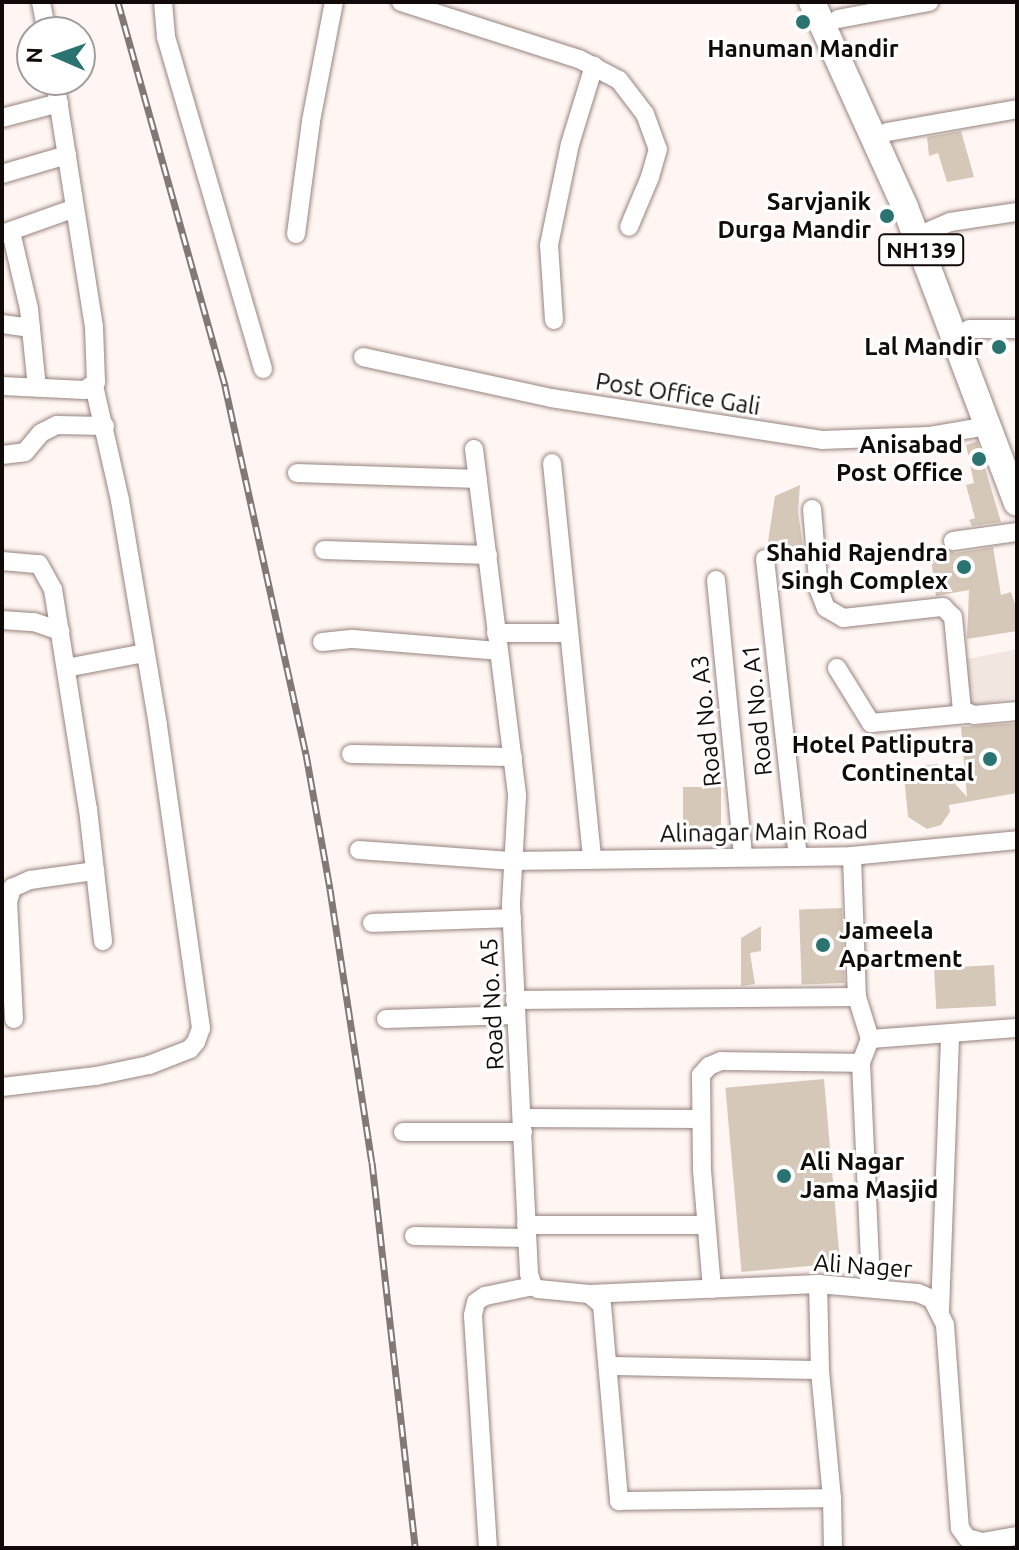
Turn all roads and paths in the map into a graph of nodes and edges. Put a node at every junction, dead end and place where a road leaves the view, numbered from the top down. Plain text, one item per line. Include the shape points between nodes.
1 (163, 2) edge
2 (334, 2) edge
3 (401, 2) edge
4 (812, 2) edge
5 (929, 2) edge
6 (834, 11) edge
7 (594, 66) junction
8 (58, 96) edge
9 (59, 103) junction
10 (1017, 109) edge
11 (2, 118) edge
12 (887, 132) junction
13 (67, 155) junction
14 (2, 174) edge
15 (75, 208) junction
16 (1017, 212) edge
17 (629, 227) dead end
18 (929, 231) junction
19 (6, 233) edge
20 (296, 234) dead end
21 (554, 320) dead end
22 (2, 324) edge
23 (31, 328) junction
24 (969, 329) junction
25 (1017, 329) edge
26 (363, 357) dead end
27 (263, 369) dead end
28 (2, 386) edge
29 (94, 386) junction
30 (37, 388) junction
31 (105, 426) junction
32 (988, 426) junction
33 (474, 449) dead end
34 (1017, 453) edge
35 (2, 455) edge
36 (552, 463) dead end
37 (297, 473) dead end
38 (478, 479) junction
39 (1017, 503) edge
40 (812, 509) dead end
41 (1017, 532) edge
42 (953, 541) dead end
43 (324, 550) dead end
44 (488, 555) junction
45 (765, 559) dead end
46 (2, 561) edge
47 (716, 580) dead end
48 (2, 620) edge
49 (60, 631) junction
50 (569, 633) junction
51 (322, 642) dead end
52 (497, 642) junction
53 (145, 653) junction
54 (66, 668) junction
55 (837, 668) dead end
56 (1017, 711) edge
57 (967, 714) junction
58 (351, 754) dead end
59 (513, 757) junction
60 (1017, 840) edge
61 (359, 850) dead end
62 (798, 856) junction
63 (852, 856) junction
64 (743, 857) junction
65 (592, 858) junction
66 (511, 861) junction
67 (95, 871) junction
68 (512, 918) junction
69 (372, 923) dead end
70 (103, 941) dead end
71 (857, 997) junction
72 (516, 1008) junction
73 (14, 1019) dead end
74 (386, 1019) dead end
75 (1017, 1028) edge
76 (950, 1034) junction
77 (870, 1039) junction
78 (861, 1063) junction
79 (2, 1087) edge
80 (699, 1119) junction
81 (522, 1125) junction
82 (403, 1132) dead end
83 (706, 1225) junction
84 (526, 1232) junction
85 (414, 1236) dead end
86 (818, 1284) junction
87 (533, 1286) junction
88 (871, 1287) junction
89 (712, 1289) junction
90 (589, 1294) junction
91 (940, 1311) junction
92 (610, 1366) junction
93 (820, 1370) junction
94 (832, 1498) junction
95 (1017, 1536) edge
96 (488, 1548) edge
97 (833, 1548) edge

1 - 27 street via 166,37
2 - 20 street
3 - 7 street
4 - 32 highway, NH139 via 905,207
5 - 6 street
6 - 12 highway, NH139
7 - 17 street via 626,89 657,140 650,177
7 - 21 street via 570,144 549,245
8 - 9 street
9 - 11 street
9 - 13 street
10 - 12 street
12 - 18 highway, NH139
13 - 14 street
13 - 15 street
15 - 19 street
15 - 29 street via 94,327
16 - 18 street via 950,222
18 - 24 highway, NH139
19 - 23 street
22 - 23 street
23 - 30 street
24 - 25 street
24 - 34 highway, NH139
26 - 32 street, Post Office Gali via 551,398 809,439 894,439
28 - 30 street
29 - 30 street
29 - 31 street
31 - 35 street via 57,425 41,433 25,452
31 - 53 street
32 - 39 highway, NH139
33 - 38 street, Road No. A5
36 - 50 street
37 - 38 street
38 - 44 street, Road No. A5
40 - 57 street via 819,590 826,608 843,618 948,610 962,710
41 - 42 street
43 - 44 street
44 - 52 street, Road No. A5
45 - 62 street, Road No. A1
46 - 49 street via 33,562 44,568
47 - 64 street, Road No. A3
48 - 49 street
49 - 54 street
50 - 52 street
50 - 65 street
51 - 52 street
52 - 59 street, Road No. A5
53 - 54 street
53 - 79 street via 199,1036 179,1054 134,1069
54 - 67 street
55 - 57 street via 871,723
56 - 57 street
58 - 59 street
59 - 66 street, Road No. A5 via 517,816
60 - 63 street, Alinagar Main Road
61 - 66 street, Alinagar Main Road
62 - 63 street, Alinagar Main Road
62 - 64 street, Alinagar Main Road
63 - 71 street
64 - 65 street, Alinagar Main Road
65 - 66 street, Alinagar Main Road
66 - 68 street, Road No. A5
67 - 70 street
67 - 73 street via 30,880 12,888 8,902
68 - 69 street
68 - 72 street, Road No. A5
71 - 72 street
71 - 77 street
72 - 74 street
72 - 81 street, Road No. A5
75 - 76 street
76 - 77 street
76 - 91 street
77 - 78 street
78 - 80 street via 721,1061 701,1075
78 - 88 street
80 - 81 street
80 - 83 street
81 - 82 street
81 - 84 street, Road No. A5
83 - 84 street
83 - 89 street
84 - 85 street
84 - 87 street, Road No. A5
86 - 88 street, Ali Nager
86 - 89 street, Ali Nager
86 - 93 street
87 - 90 street
87 - 96 street via 485,1296 476,1302 473,1315
88 - 91 street, Ali Nager via 918,1293 932,1299
89 - 90 street, Ali Nager
90 - 92 street via 602,1305
91 - 95 street via 960,1528 967,1538 982,1542
92 - 93 street
92 - 94 street via 619,1501
93 - 94 street
94 - 97 street

